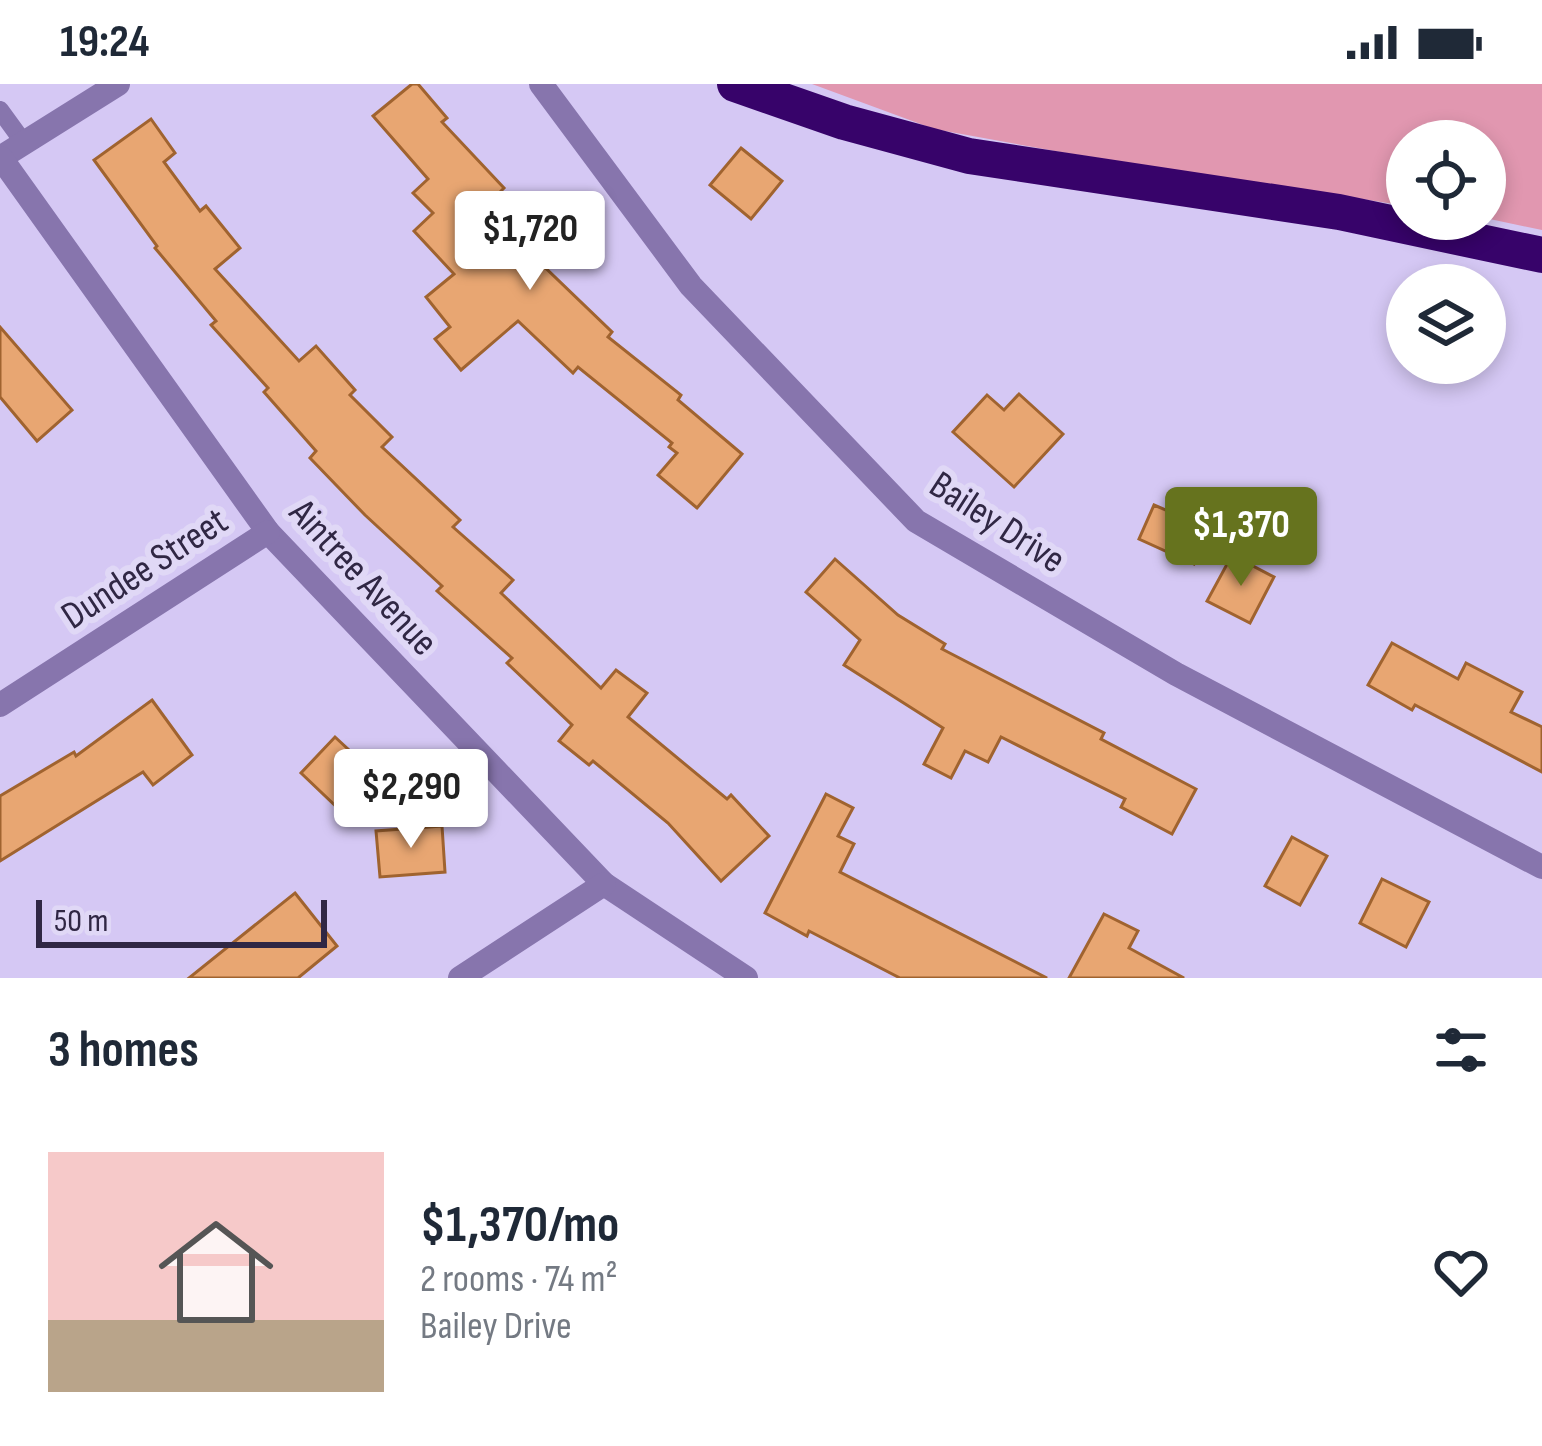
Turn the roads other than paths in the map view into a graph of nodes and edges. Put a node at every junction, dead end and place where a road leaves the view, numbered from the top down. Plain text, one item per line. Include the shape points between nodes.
1 (118, 84) edge
2 (541, 84) edge
3 (735, 84) edge
4 (0, 110) edge
5 (25, 143) junction
6 (0, 158) edge
7 (1542, 255) edge
8 (268, 532) junction
9 (0, 705) edge
10 (1542, 867) edge
11 (604, 884) junction
12 (460, 978) edge
13 (746, 978) edge

1 - 5 street
2 - 10 street, Bailey Drive via 691,286 916,521 1176,674
3 - 7 highway via 969,156 1339,212
4 - 5 lane
5 - 6 street
6 - 8 street, Aintree Avenue
8 - 9 street, Dundee Street
8 - 11 street, Aintree Avenue
11 - 12 street
11 - 13 street, Aintree Avenue

